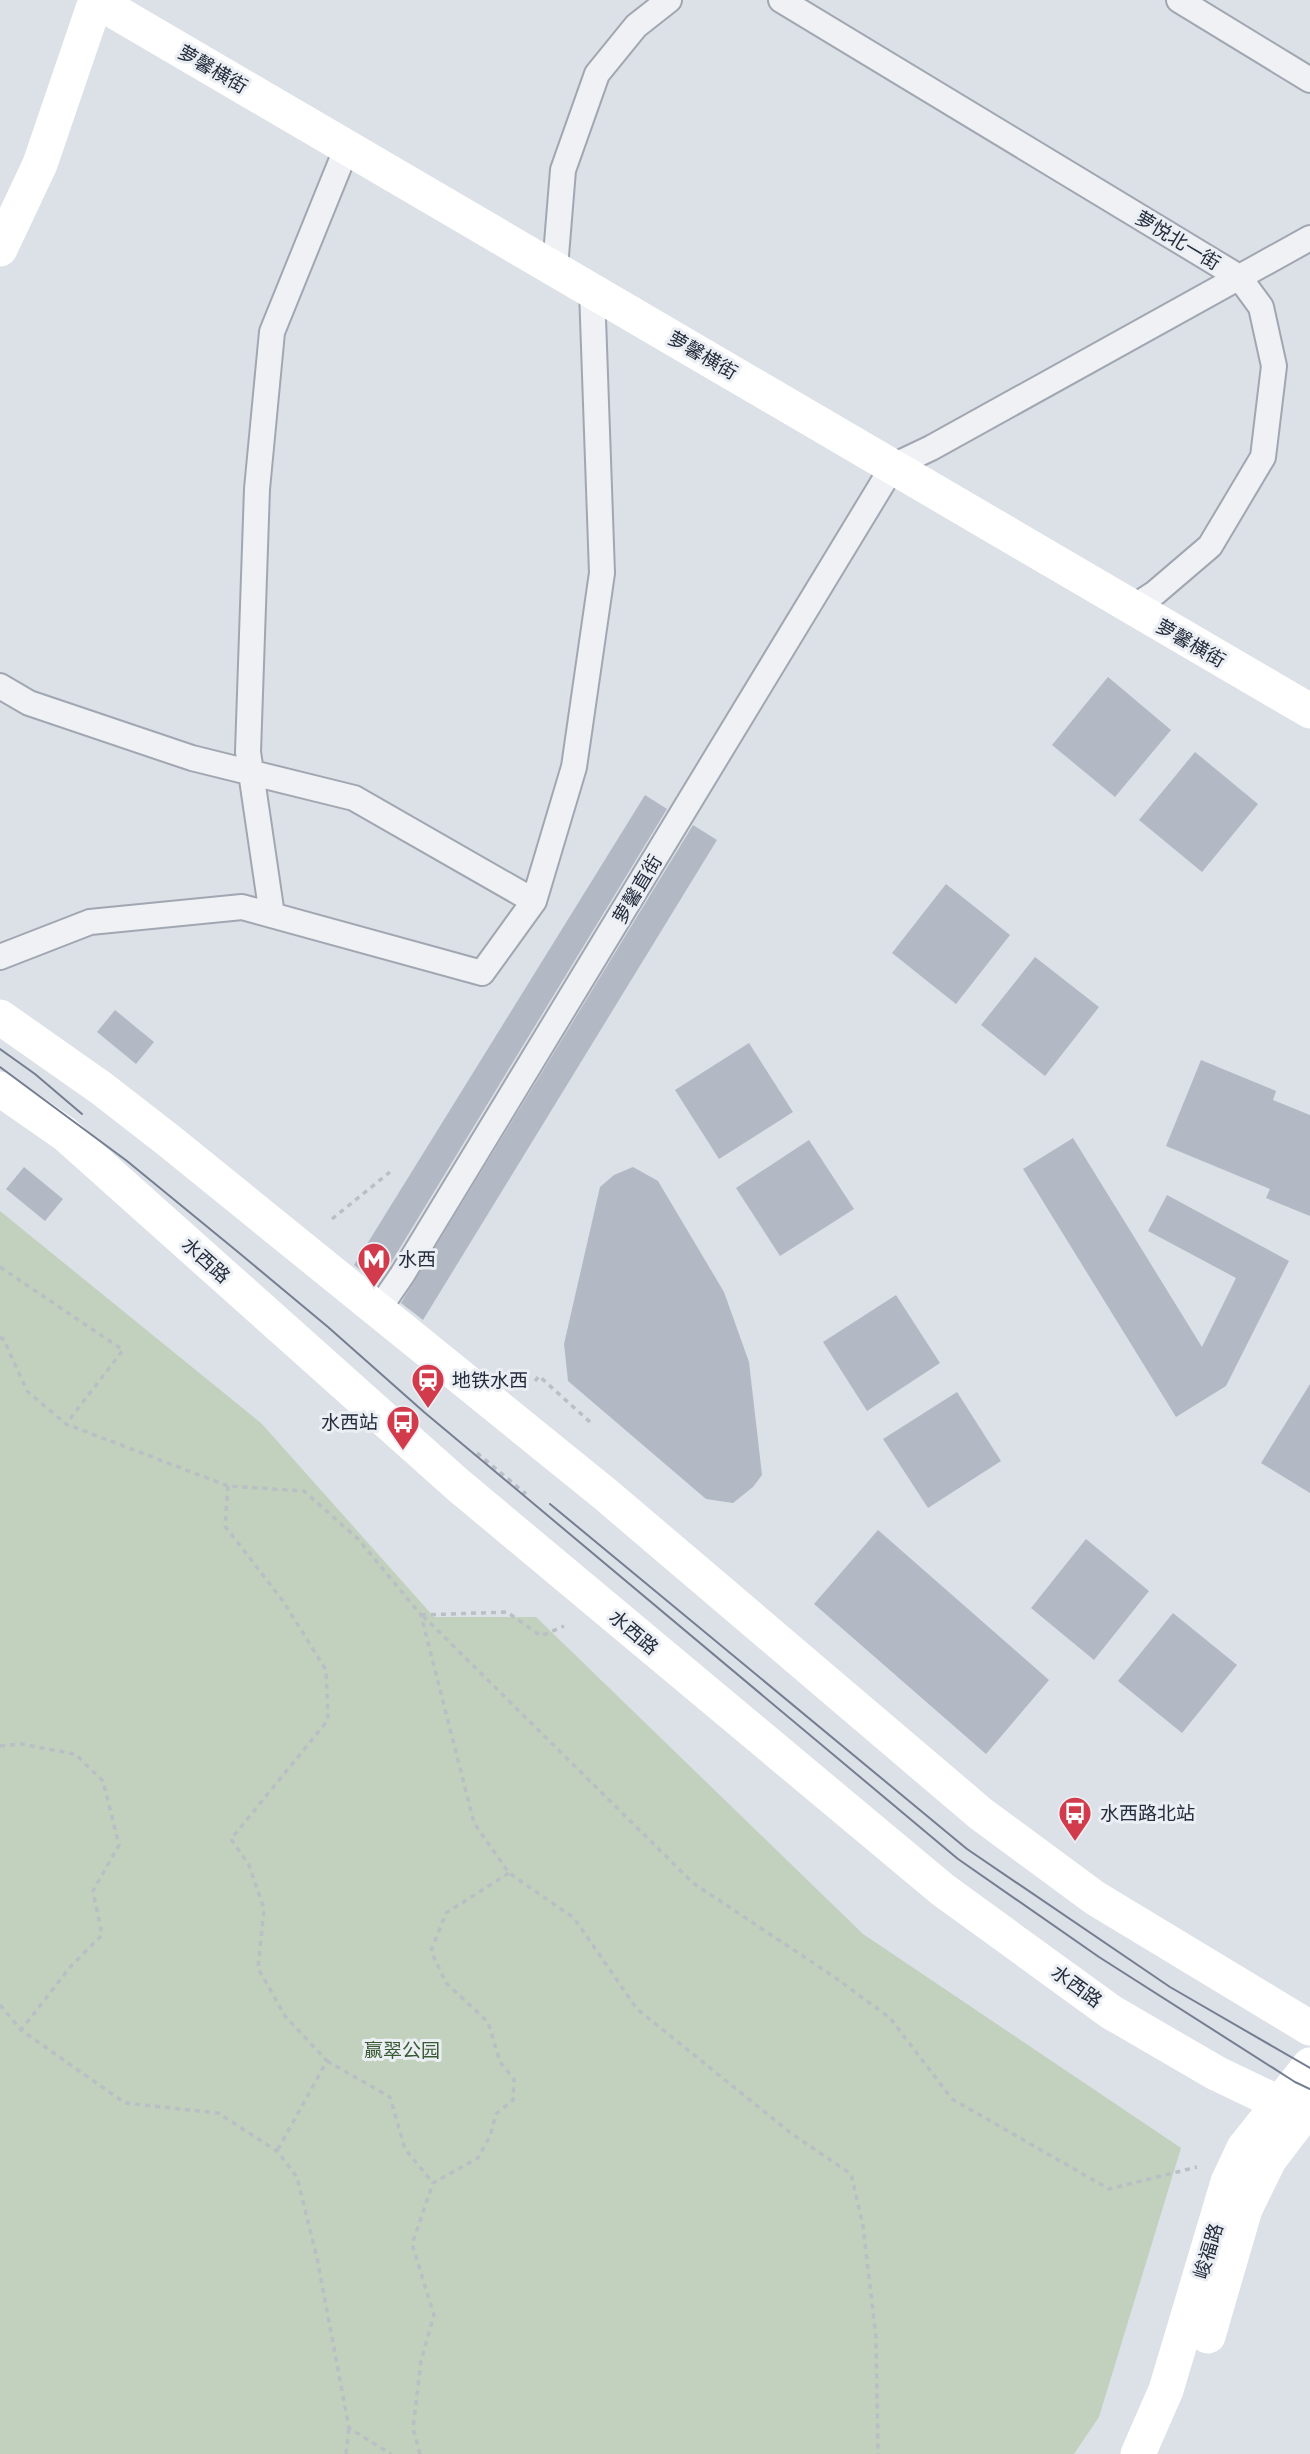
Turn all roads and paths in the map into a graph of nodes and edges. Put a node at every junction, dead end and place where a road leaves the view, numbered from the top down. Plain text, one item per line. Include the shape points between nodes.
1 (95, 0) edge
2 (669, 0) edge
3 (781, 0) edge
4 (1179, 0) edge
5 (1310, 80) edge
6 (347, 147) junction
7 (1310, 238) edge
8 (0, 249) edge
9 (555, 268) junction
10 (1239, 277) junction
11 (592, 290) junction
12 (893, 466) junction
13 (1132, 608) junction
14 (0, 686) edge
15 (1310, 711) edge
16 (251, 772) junction
17 (534, 901) junction
18 (272, 915) junction
19 (0, 957) edge
20 (0, 1017) edge
21 (0, 1088) edge
22 (390, 1172) dead end
23 (331, 1219) dead end
24 (0, 1267) edge
25 (378, 1310) junction
26 (0, 1337) edge
27 (535, 1381) dead end
28 (590, 1422) dead end
29 (66, 1424) junction
30 (477, 1452) dead end
31 (228, 1486) junction
32 (526, 1494) dead end
33 (421, 1615) junction
34 (564, 1626) dead end
35 (0, 1746) edge
36 (509, 1872) junction
37 (0, 2005) edge
38 (1310, 2028) edge
39 (21, 2030) junction
40 (327, 2061) junction
41 (1310, 2065) edge
42 (1300, 2111) edge
43 (277, 2151) junction
44 (1197, 2167) dead end
45 (433, 2183) junction
46 (348, 2428) junction
47 (346, 2454) edge
48 (391, 2454) edge
49 (420, 2454) edge
50 (878, 2454) edge
51 (1138, 2454) edge
52 (1164, 2454) edge

1 - 6 main road, 萝馨横街
1 - 8 main road via 40,164
2 - 9 street via 636,26 597,74 563,170
3 - 10 street, 萝悦北一街
4 - 5 street
6 - 9 main road, 萝馨横街
6 - 16 street via 272,332 257,489
7 - 10 street
9 - 11 main road, 萝馨横街
10 - 12 street
10 - 13 street, 萝悦北一街 via 1261,307 1275,366 1263,457 1210,547
11 - 12 main road, 萝馨横街
11 - 17 street via 602,573 574,767
12 - 13 main road, 萝馨横街
12 - 25 street, 萝馨直街
13 - 15 main road, 萝馨横街
14 - 16 street via 29,703 192,758
16 - 17 street via 354,798
16 - 18 street
17 - 18 street via 482,973
18 - 19 street via 242,907 90,922
20 - 25 main road via 111,1096
21 - 42 main road, 水西路 via 65,1134 458,1485 943,1890 1111,2012 1216,2073
22 - 23 path
24 - 29 path via 124,1350
25 - 38 main road via 605,1494 981,1814 1095,1898
26 - 29 path via 27,1391
27 - 28 path via 539,1376
29 - 31 path
30 - 32 path
31 - 33 path via 304,1491 358,1539
31 - 40 path via 225,1526 283,1601 326,1670 328,1720 231,1839 249,1865 264,1909 258,1968 285,2016
33 - 34 path via 507,1612 541,1636
33 - 36 path via 474,1823
33 - 44 path via 693,1883 890,2018 952,2099 1110,2189
35 - 39 path via 21,1744 75,1754 103,1781 119,1845 93,1891 102,1934
36 - 45 path via 446,1913 431,1951 446,1983 488,2022 500,2062 514,2079 513,2100 496,2114 478,2158
36 - 50 path via 574,1917 637,2009 792,2134 851,2174 863,2226 876,2337
37 - 39 path
39 - 43 path via 125,2103 218,2113
40 - 43 path
40 - 45 path via 390,2097 405,2149
41 - 42 main road, 峻福路
42 - 51 main road, 峻福路 via 1244,2148 1228,2182 1170,2379
42 - 52 main road, 峻福路 via 1245,2208 1202,2356
43 - 46 path via 297,2177
45 - 49 path via 412,2244 434,2315 421,2361 413,2428
46 - 47 path
46 - 48 path

